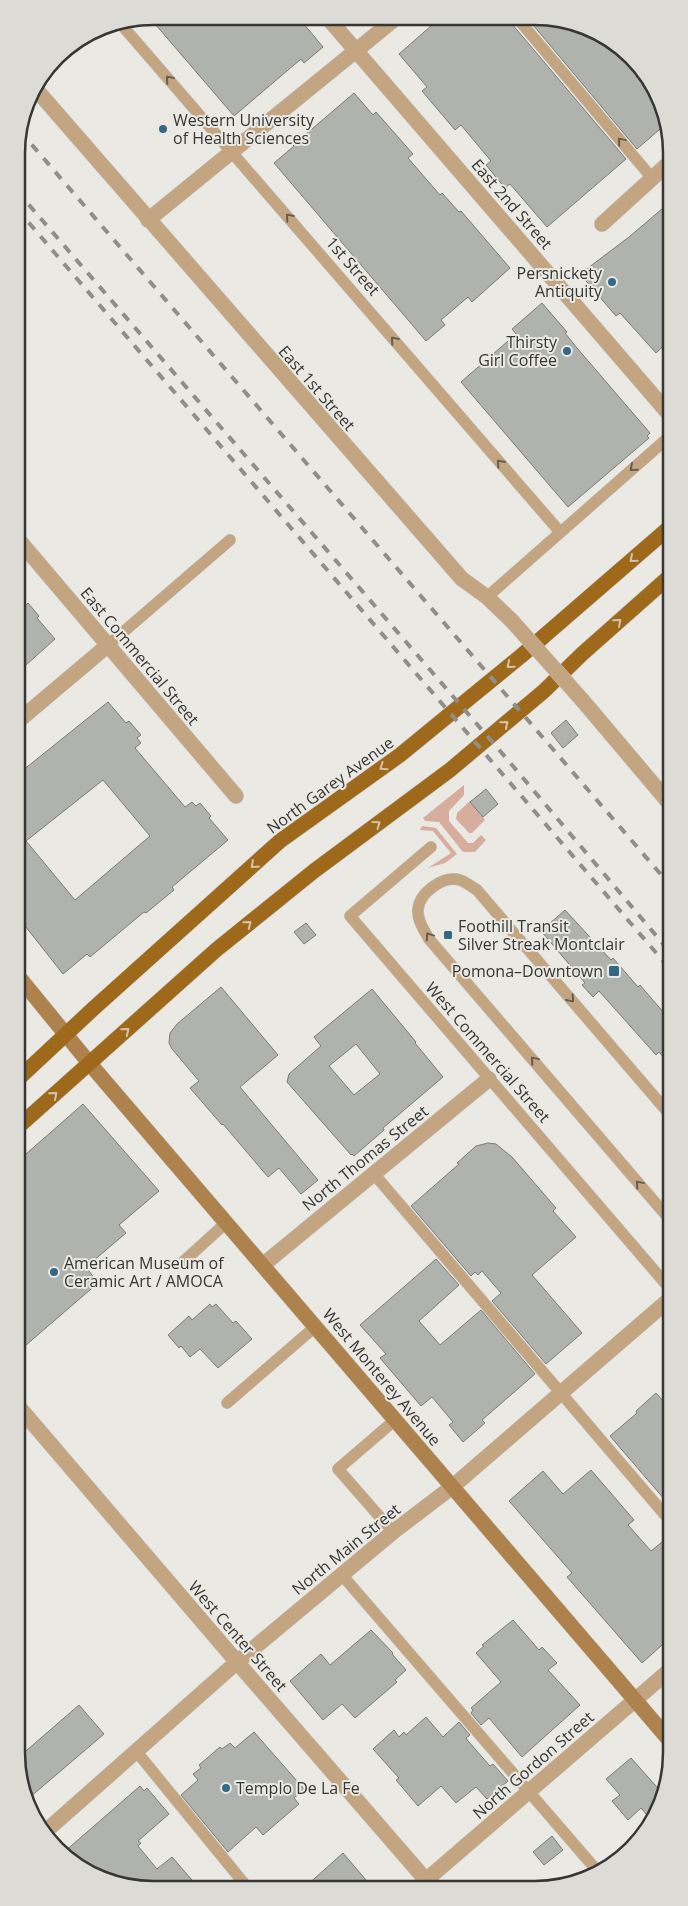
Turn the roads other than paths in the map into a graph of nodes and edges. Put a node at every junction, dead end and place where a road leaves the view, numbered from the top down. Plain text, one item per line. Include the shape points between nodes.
1 (334, 25) edge
2 (388, 25) edge
3 (523, 25) edge
4 (124, 28) edge
5 (357, 51) junction
6 (40, 94) edge
7 (232, 152) junction
8 (663, 168) edge
9 (652, 178) junction
10 (148, 220) junction
11 (602, 224) dead end
12 (663, 406) edge
13 (663, 442) edge
14 (560, 532) junction
15 (663, 533) edge
16 (230, 540) dead end
17 (25, 548) edge
18 (663, 582) edge
19 (487, 597) junction
20 (107, 646) junction
21 (25, 715) edge
22 (236, 796) dead end
23 (663, 796) edge
24 (431, 847) dead end
25 (25, 984) edge
26 (66, 1034) junction
27 (90, 1064) junction
28 (25, 1072) edge
29 (489, 1079) junction
30 (663, 1108) edge
31 (25, 1121) edge
32 (374, 1174) junction
33 (663, 1212) edge
34 (227, 1222) junction
35 (184, 1261) dead end
36 (264, 1264) junction
37 (663, 1281) edge
38 (663, 1305) edge
39 (316, 1326) junction
40 (561, 1393) junction
41 (227, 1403) dead end
42 (25, 1414) edge
43 (395, 1420) junction
44 (452, 1487) junction
45 (663, 1513) edge
46 (393, 1532) junction
47 (342, 1575) junction
48 (237, 1662) junction
49 (663, 1676) edge
50 (634, 1701) junction
51 (663, 1732) edge
52 (136, 1751) junction
53 (528, 1792) junction
54 (49, 1828) edge
55 (593, 1867) edge
56 (242, 1881) edge
57 (423, 1881) edge
58 (430, 1881) edge

1 - 5 street, East 2nd Street
2 - 5 street
9 -> 3 lane
7 -> 4 lane, 1st Street
5 - 7 street
5 - 12 street, East 2nd Street
6 - 10 street, East 1st Street
7 - 10 street
14 -> 7 lane, 1st Street
8 - 9 street
9 - 11 street
10 - 19 street, East 1st Street via 462,579
13 -> 14 lane
14 - 19 lane
15 -> 26 main road, North Garey Avenue via 400,755 280,841
16 - 20 lane
17 - 20 street, East Commercial Street
27 -> 18 main road via 216,950 450,770 544,691
19 - 23 street, East 1st Street, bridge via 584,701
20 - 21 street
20 - 22 street, East Commercial Street
24 - 29 lane, West Commercial Street via 350,916
25 - 26 street, West Monterey Avenue
26 - 27 street, West Monterey Avenue
26 - 28 main road, North Garey Avenue
31 -> 27 main road
27 - 34 street, West Monterey Avenue
29 - 32 street, North Thomas Street
29 - 37 lane, West Commercial Street
33 -> 30 lane via 429,938 420,923 418,909 422,896 446,880 460,880 477,890
32 - 36 street, North Thomas Street
32 - 40 lane
34 - 35 lane
34 - 36 street, West Monterey Avenue
36 - 39 street, West Monterey Avenue
38 - 40 street, North Main Street
39 - 41 lane
39 - 43 street, West Monterey Avenue
40 - 44 street, North Main Street
40 - 45 lane
42 - 48 street, West Center Street
43 - 44 street, West Monterey Avenue
43 - 46 lane via 338,1469
44 - 46 street, North Main Street
44 - 50 street, West Monterey Avenue
46 - 47 street, North Main Street
47 - 48 street, North Main Street
47 - 53 lane
48 - 52 street, North Main Street
48 - 57 street, West Center Street
49 - 50 street, North Gordon Street
50 - 51 street, West Monterey Avenue
50 - 53 street, North Gordon Street
52 - 54 street, North Main Street
52 - 56 lane
53 - 55 lane
53 - 58 street, North Gordon Street

